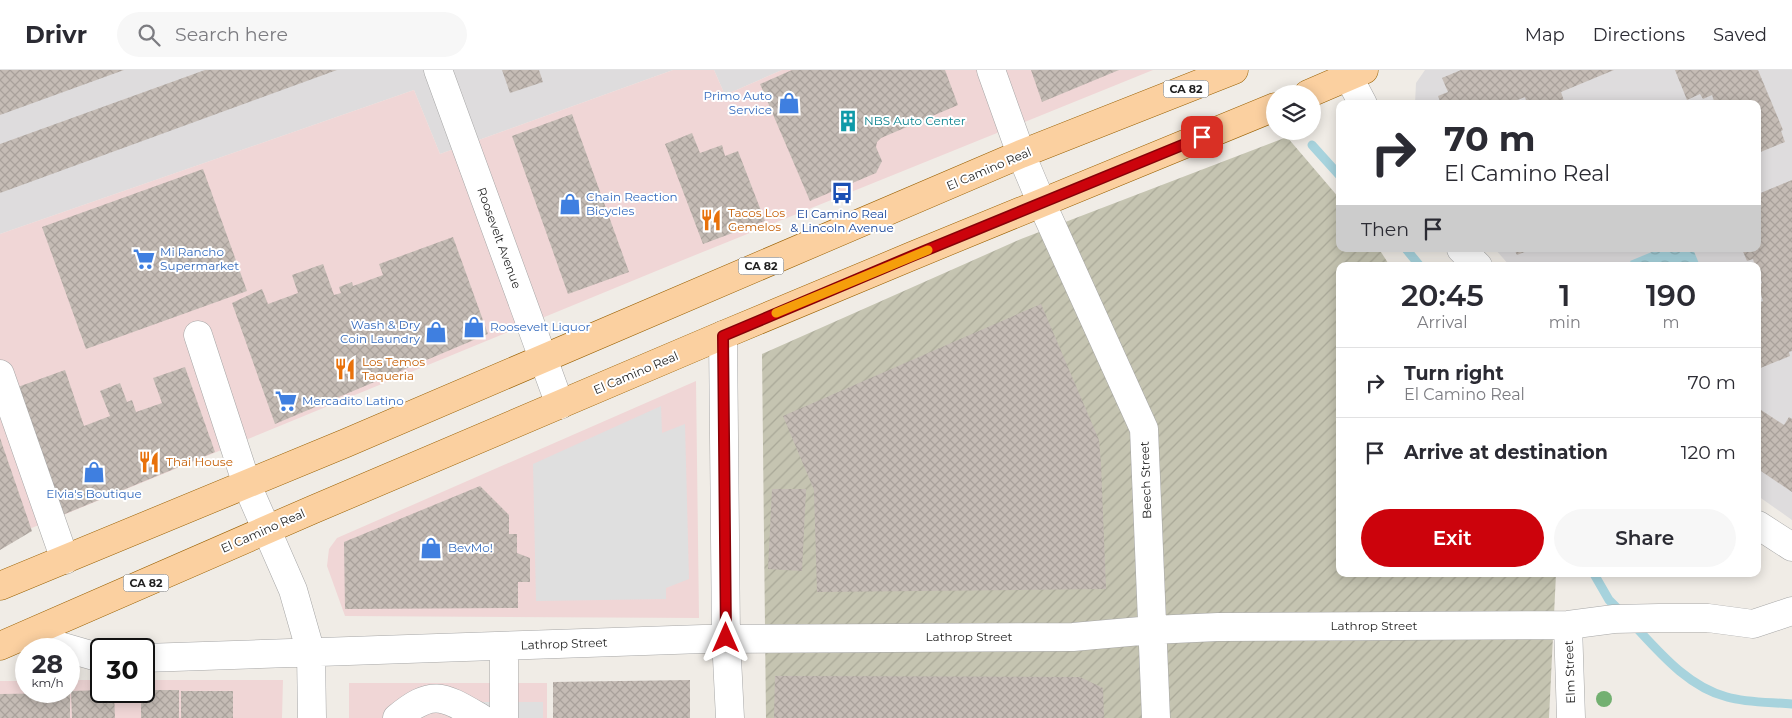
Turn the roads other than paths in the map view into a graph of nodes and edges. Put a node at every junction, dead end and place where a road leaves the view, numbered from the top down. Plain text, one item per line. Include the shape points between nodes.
1 (438, 70) edge
2 (991, 70) edge
3 (1234, 70) edge
4 (1352, 72) edge
5 (1321, 88) edge
6 (1362, 100) edge
7 (1266, 111) edge
8 (1021, 154) junction
9 (1042, 204) junction
10 (1464, 252) edge
11 (1474, 262) edge
12 (198, 335) dead end
13 (723, 336) junction
14 (544, 359) junction
15 (0, 374) edge
16 (560, 405) junction
17 (248, 485) junction
18 (1761, 527) edge
19 (266, 530) junction
20 (1792, 547) edge
21 (64, 560) junction
22 (0, 586) edge
23 (1792, 611) edge
24 (1568, 625) junction
25 (1152, 630) junction
26 (25, 636) junction
27 (726, 638) junction
28 (0, 646) edge
29 (504, 646) junction
30 (311, 653) junction
31 (90, 655) edge
32 (155, 658) edge
33 (312, 718) edge
34 (397, 718) edge
35 (481, 718) edge
36 (504, 718) edge
37 (730, 718) edge
38 (1156, 718) edge
39 (1571, 718) edge

1 - 14 street, Roosevelt Avenue
2 - 8 street, Beech Street
3 - 8 main road, El Camino Real / CA 82
4 - 5 main road
4 - 6 street
7 - 9 main road, El Camino Real / CA 82
8 - 9 street, Beech Street
8 - 14 main road, El Camino Real / CA 82
9 - 13 main road, El Camino Real / CA 82
9 - 25 street, Beech Street via 1144,429
10 - 11 street
12 - 17 street
13 - 16 main road, El Camino Real / CA 82
13 - 27 street
14 - 16 street, Roosevelt Avenue
14 - 17 main road, El Camino Real / CA 82
15 - 21 street
16 - 19 main road, El Camino Real / CA 82
17 - 19 street
17 - 21 main road, El Camino Real / CA 82
18 - 20 street
19 - 26 main road, El Camino Real / CA 82
19 - 30 street via 293,590
21 - 22 main road, El Camino Real / CA 82
23 - 24 street, Lathrop Street via 1753,624 1708,618 1660,618
24 - 25 street, Lathrop Street
24 - 39 street, Elm Street
25 - 27 street, Lathrop Street via 1073,637
25 - 38 street, Beech Street
26 - 28 main road, El Camino Real / CA 82
26 - 31 street
27 - 29 street, Lathrop Street
27 - 37 street
29 - 30 street, Lathrop Street
29 - 36 street
30 - 32 street, Lathrop Street
30 - 33 street
34 - 35 street via 412,705 439,698

